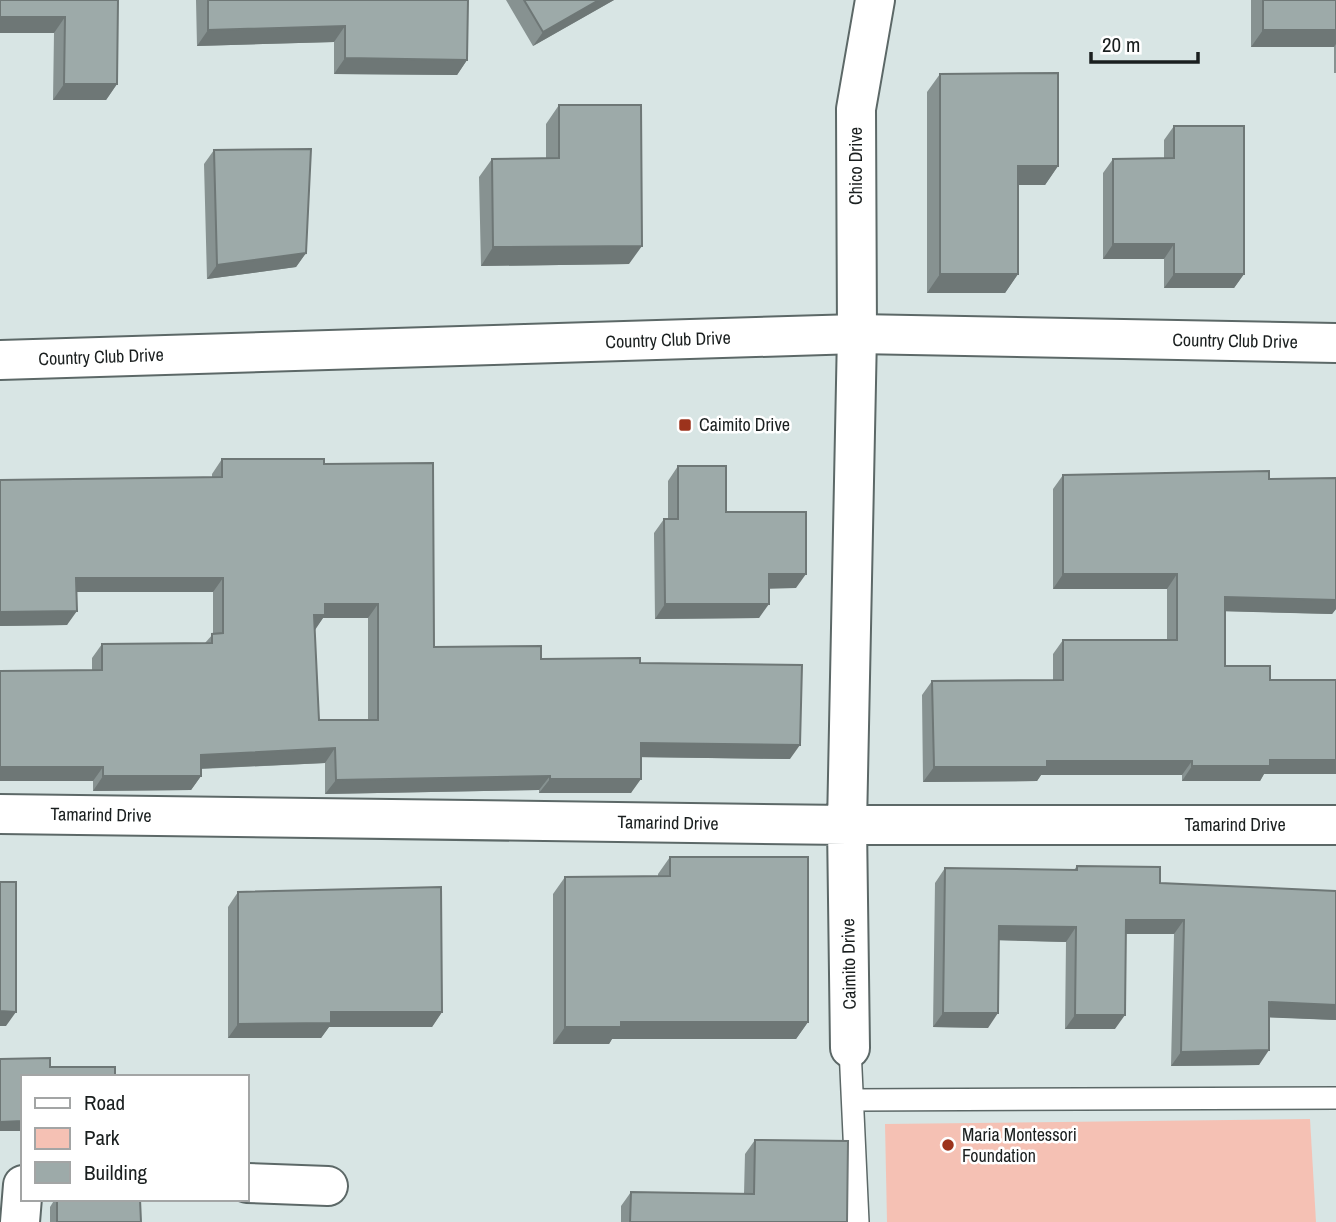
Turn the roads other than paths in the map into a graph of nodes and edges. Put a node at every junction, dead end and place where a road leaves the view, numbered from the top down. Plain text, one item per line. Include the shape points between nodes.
1 (875, 0) edge
2 (856, 334) junction
3 (1336, 343) edge
4 (0, 360) edge
5 (0, 814) edge
6 (847, 825) junction
7 (1336, 825) edge
8 (850, 1048) joint
9 (1336, 1098) edge
10 (853, 1100) junction
11 (0, 1177) edge
12 (21, 1177) edge
13 (248, 1183) edge
14 (328, 1186) dead end
15 (22, 1201) edge
16 (20, 1222) edge
17 (858, 1222) edge

1 - 2 street, Chico Drive via 856,109
2 - 3 street, Country Club Drive
2 - 4 street, Country Club Drive
2 - 6 street, Caimito Drive
5 - 6 street, Tamarind Drive
6 - 7 street, Tamarind Drive
6 - 8 street, Caimito Drive
8 - 10 lane
9 - 10 lane
10 - 17 lane
11 - 12 street
13 - 14 street
15 - 16 street

